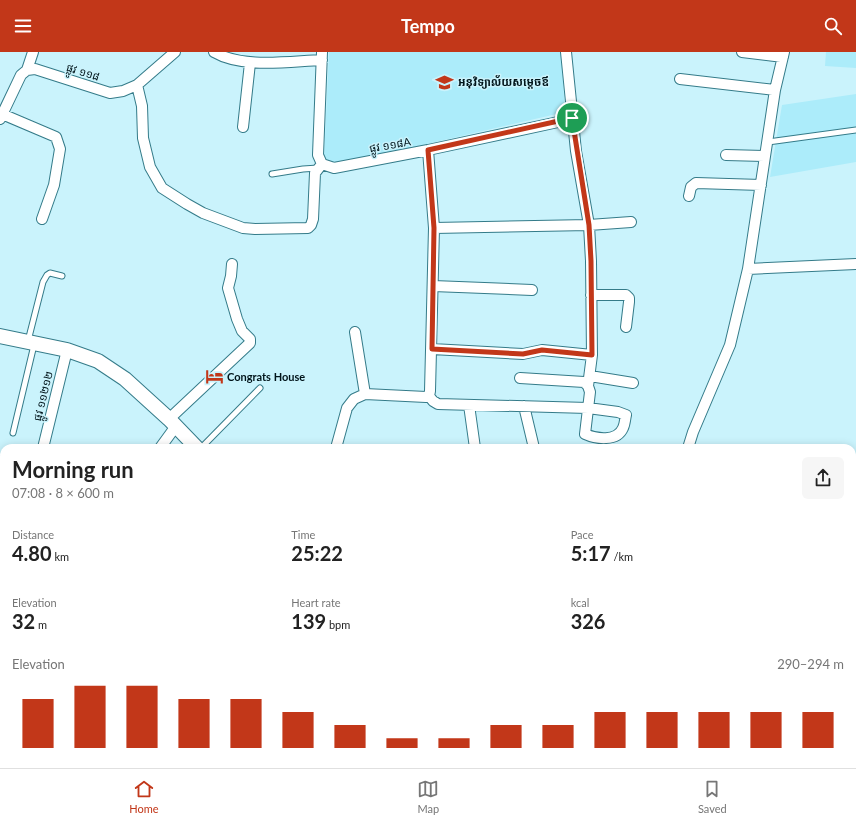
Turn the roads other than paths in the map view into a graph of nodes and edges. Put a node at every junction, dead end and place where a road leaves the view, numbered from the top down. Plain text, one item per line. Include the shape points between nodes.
1 (33, 52) edge
2 (174, 52) edge
3 (214, 52) edge
4 (566, 52) edge
5 (742, 52) edge
6 (783, 55) edge
7 (322, 56) edge
8 (250, 63) junction
9 (27, 70) junction
10 (680, 79) dead end
11 (137, 85) junction
12 (776, 90) junction
13 (1, 116) edge
14 (572, 118) junction
15 (243, 127) dead end
16 (856, 130) edge
17 (768, 142) junction
18 (428, 150) junction
19 (726, 155) dead end
20 (766, 156) junction
21 (320, 166) junction
22 (272, 174) dead end
23 (761, 184) junction
24 (689, 196) dead end
25 (42, 218) dead end
26 (631, 222) dead end
27 (589, 225) junction
28 (434, 228) junction
29 (232, 264) dead end
30 (856, 264) edge
31 (748, 269) junction
32 (62, 276) dead end
33 (433, 286) junction
34 (532, 290) dead end
35 (592, 295) junction
36 (626, 327) dead end
37 (355, 332) dead end
38 (0, 336) edge
39 (30, 343) junction
40 (432, 349) junction
41 (67, 350) junction
42 (592, 355) junction
43 (520, 378) dead end
44 (589, 381) junction
45 (633, 383) dead end
46 (260, 388) dead end
47 (365, 394) junction
48 (429, 396) junction
49 (469, 405) junction
50 (524, 406) junction
51 (173, 423) junction
52 (13, 433) dead end
53 (44, 444) edge
54 (162, 444) edge
55 (193, 444) edge
56 (205, 444) edge
57 (337, 444) edge
58 (474, 444) edge
59 (533, 444) edge
60 (689, 444) edge

1 - 9 street
2 - 11 street, ផ្លូវ ១១៨
3 - 8 street
4 - 14 street
5 - 6 street
6 - 12 street
7 - 8 street
7 - 21 street via 318,155
8 - 15 street
9 - 11 street, ផ្លូវ ១១៨ via 35,70 110,93 123,92
9 - 13 street via 21,75
10 - 12 street
11 - 21 street via 142,106 143,138 150,167 162,188 203,213 243,228 308,228 313,219 315,173
12 - 17 street
13 - 25 street via 56,137 59,143 54,185
14 - 18 street, ផ្លូវ ១១៨A
14 - 27 street
16 - 17 lane
17 - 20 street
18 - 21 street, ផ្លូវ ១១៨A via 334,168
18 - 28 street
19 - 20 street
20 - 23 street
21 - 22 lane
23 - 24 street via 696,183 691,187
23 - 31 street
26 - 27 street
27 - 28 street
27 - 35 street
28 - 33 street
29 - 51 street via 228,288 237,319 250,339 250,344
30 - 31 street
31 - 60 street via 730,345
32 - 39 lane via 50,273 46,275
33 - 34 street
33 - 40 street
35 - 36 street via 626,295 629,298
35 - 42 street
37 - 47 street
38 - 39 main road
39 - 41 main road
39 - 52 lane
40 - 42 street via 523,354 542,350
40 - 48 street
41 - 51 main road via 98,361 125,379
41 - 53 street, ផ្លូវ ១១២១២
42 - 44 street
43 - 44 street
44 - 45 street
44 - 50 street via 588,408
46 - 56 lane
47 - 48 street
47 - 57 street via 354,399 347,408
48 - 49 street via 438,404
49 - 50 street
49 - 58 street
50 - 59 street
51 - 54 street
51 - 55 main road

